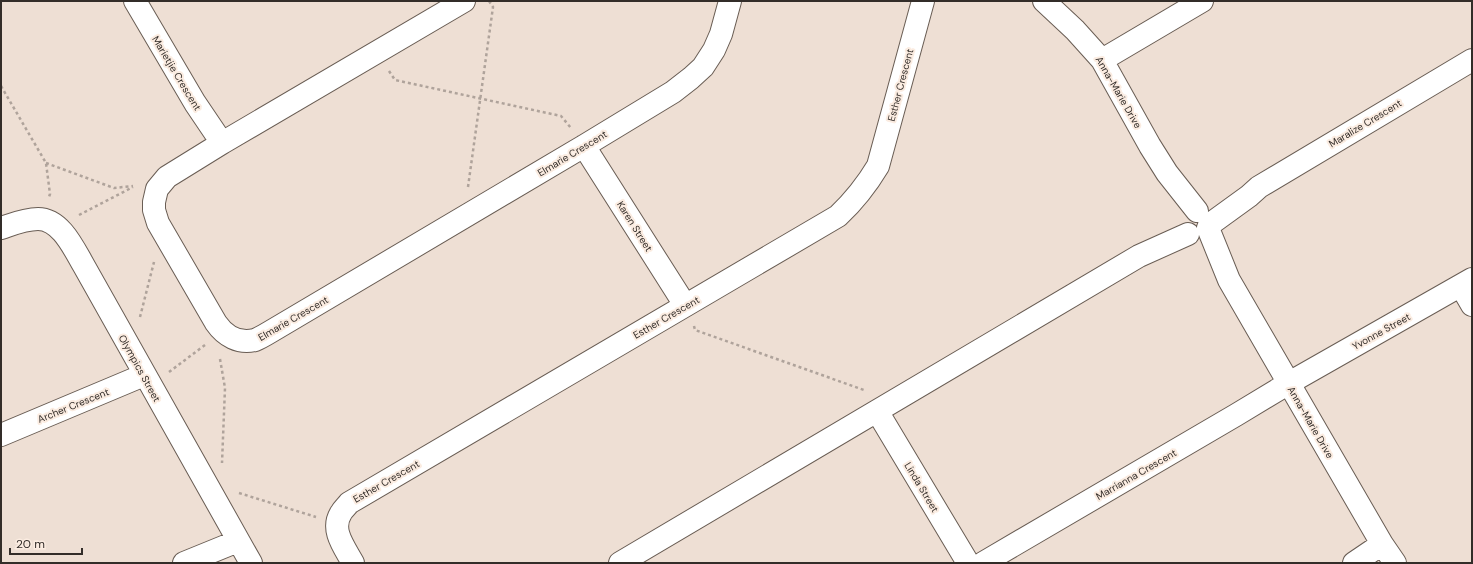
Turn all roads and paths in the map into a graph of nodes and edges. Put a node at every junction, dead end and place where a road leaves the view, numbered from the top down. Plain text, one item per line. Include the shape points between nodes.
1 (135, 1) edge
2 (464, 1) edge
3 (489, 1) edge
4 (730, 1) edge
5 (922, 1) edge
6 (1044, 1) edge
7 (1202, 1) edge
8 (376, 52) junction
9 (1102, 60) junction
10 (1472, 60) edge
11 (1, 86) edge
12 (222, 143) junction
13 (584, 146) junction
14 (46, 163) junction
15 (473, 212) junction
16 (48, 222) junction
17 (1195, 223) junction
18 (1, 228) edge
19 (154, 259) dead end
20 (1466, 283) edge
21 (685, 305) junction
22 (1472, 305) edge
23 (138, 324) dead end
24 (229, 337) junction
25 (144, 376) junction
26 (1289, 383) junction
27 (877, 411) junction
28 (1, 434) edge
29 (212, 496) junction
30 (338, 524) junction
31 (238, 542) junction
32 (1382, 544) junction
33 (184, 563) edge
34 (251, 563) edge
35 (353, 563) edge
36 (620, 563) edge
37 (968, 563) edge
38 (983, 563) edge
39 (1354, 563) edge
40 (1395, 563) edge

1 - 12 street, Marietjie Crescent via 195,103
2 - 8 street
3 - 15 path via 493,7 466,201
4 - 13 street, Elmarie Crescent via 721,34 703,67 673,92
5 - 21 street, Esther Crescent via 878,166 864,189 838,216
6 - 9 street, Anna-Marie Drive
7 - 9 street
8 - 12 street
8 - 13 path via 395,80 561,116
9 - 17 street, Anna-Marie Drive via 1167,173 1175,203
10 - 17 street, Maralize Crescent via 1259,187 1245,190
11 - 14 path
12 - 24 street via 167,177 157,189 154,210 158,223 216,323
13 - 15 street, Elmarie Crescent
13 - 21 street, Karen Street
14 - 16 path via 50,194
14 - 16 path via 114,188 136,186
15 - 24 street, Elmarie Crescent via 255,340 235,340
16 - 18 street via 16,223
16 - 25 street, Olympics Street via 84,266
17 - 26 street, Anna-Marie Drive
17 - 27 street
19 - 23 path
20 - 22 street
20 - 26 street, Yvonne Street
21 - 27 path via 696,330 864,390
21 - 30 street, Esther Crescent via 349,503 340,514
24 - 25 path via 211,340 165,375
24 - 29 path via 218,346 225,388 222,462
25 - 28 street, Archer Crescent
25 - 29 street, Olympics Street
26 - 32 street, Anna-Marie Drive
26 - 38 street, Marrianna Crescent
27 - 36 street
27 - 37 street, Linda Street
29 - 30 path via 227,489
29 - 31 street, Olympics Street
30 - 35 street via 340,539
31 - 33 street
31 - 34 street, Olympics Street
32 - 39 street
32 - 40 street, Anna-Marie Drive

